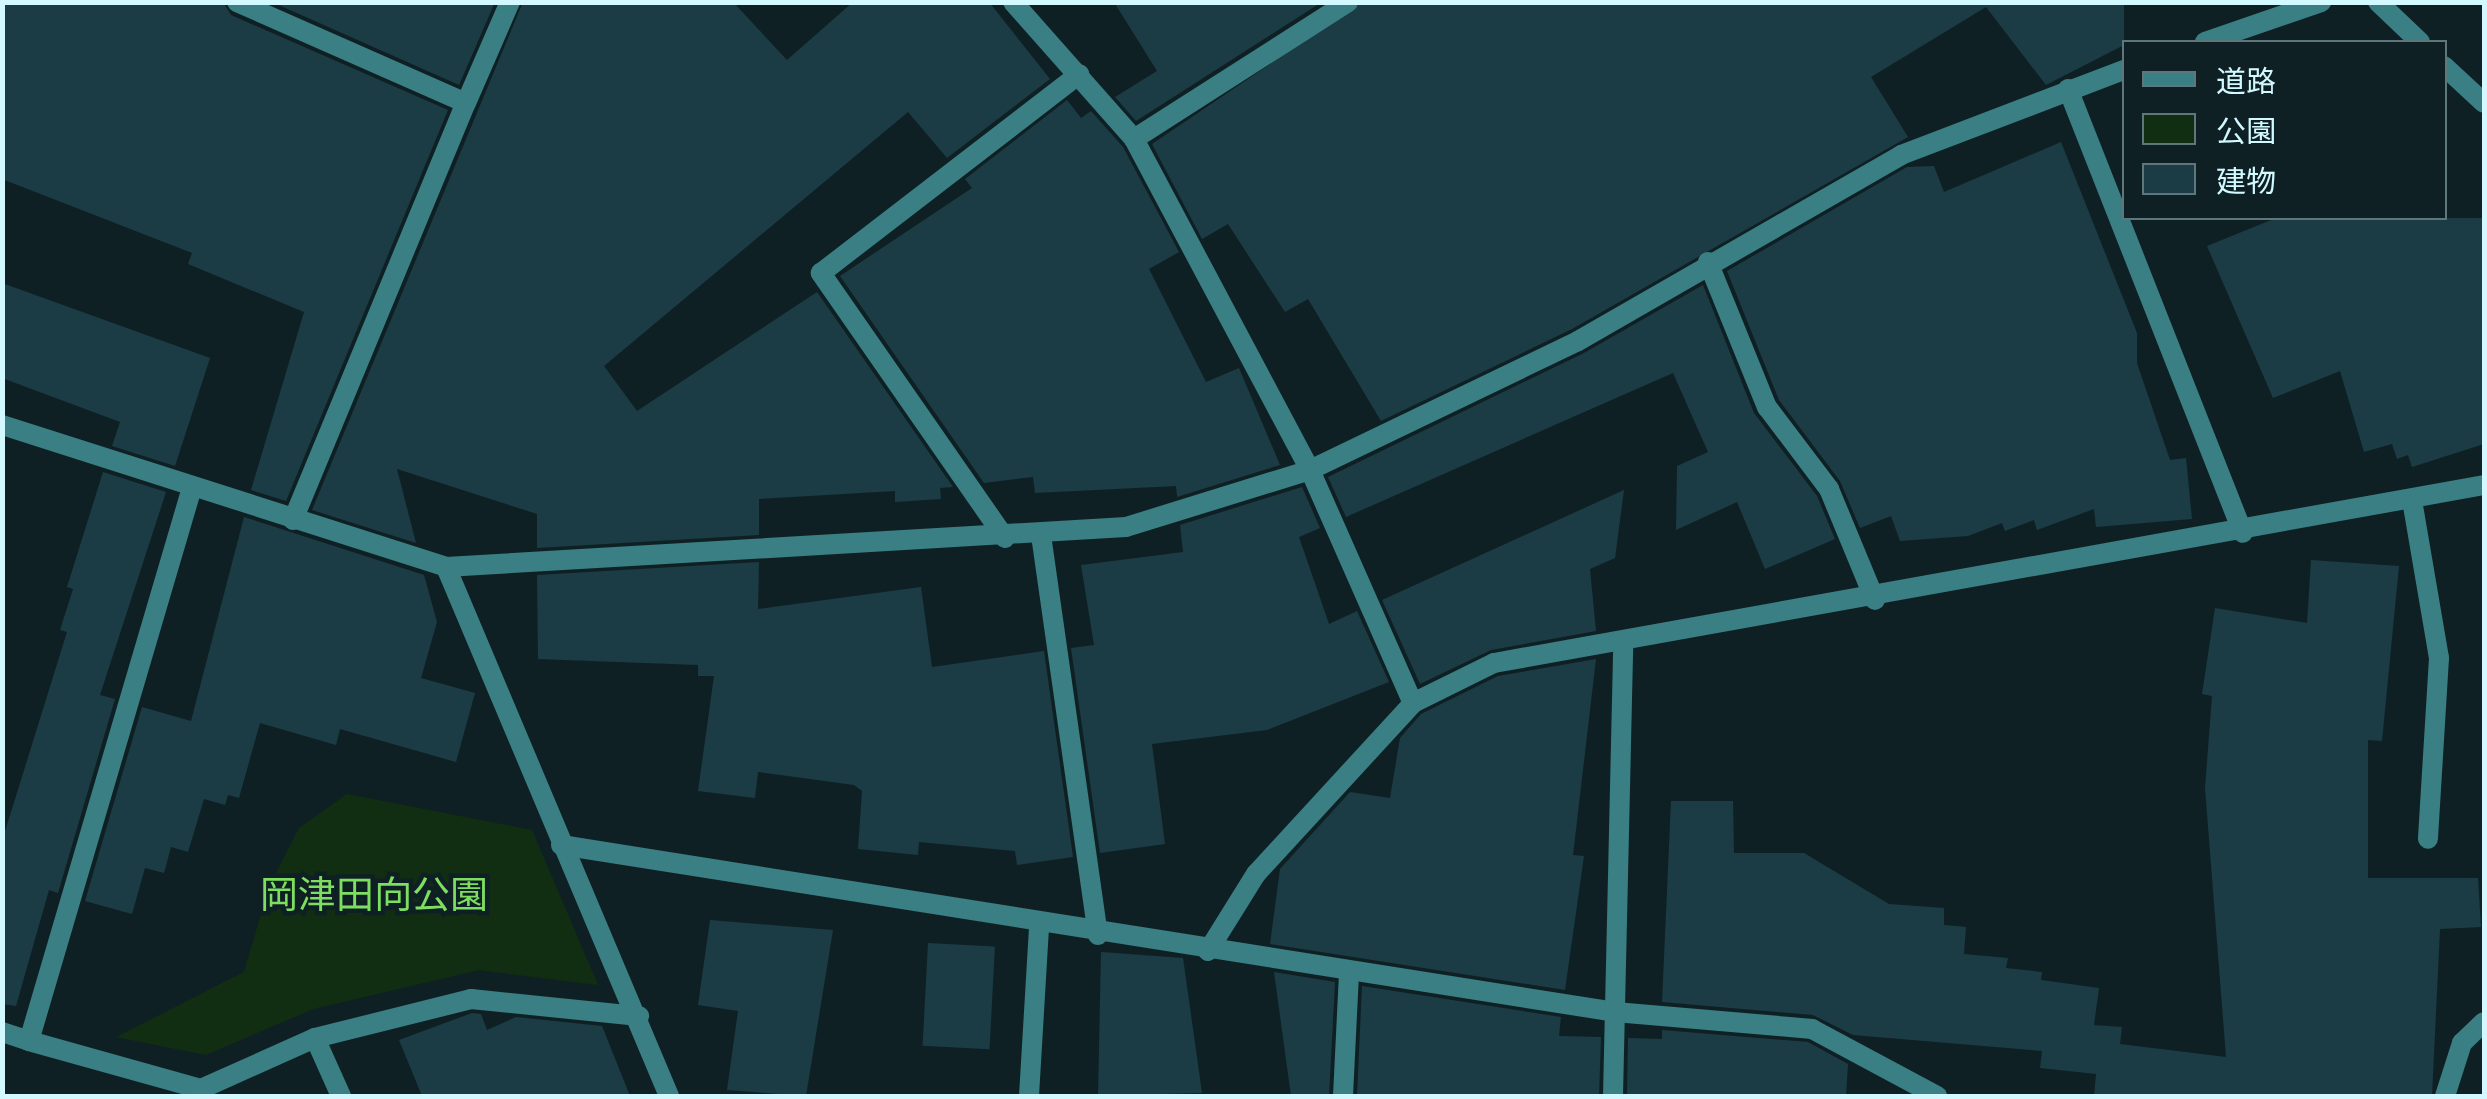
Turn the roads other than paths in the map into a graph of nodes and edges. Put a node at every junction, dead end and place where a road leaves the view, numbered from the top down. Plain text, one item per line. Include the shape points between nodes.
1 (236, 2) edge
2 (510, 2) edge
3 (1012, 2) edge
4 (1348, 2) edge
5 (2321, 2) edge
6 (2378, 2) edge
7 (2211, 40) edge
8 (2418, 40) edge
9 (2447, 69) edge
10 (2122, 71) edge
11 (1078, 74) junction
12 (2068, 90) junction
13 (466, 103) junction
14 (2484, 104) edge
15 (1134, 139) junction
16 (1708, 262) junction
17 (2, 425) edge
18 (1310, 470) junction
19 (2484, 485) edge
20 (191, 491) junction
21 (2412, 500) junction
22 (293, 520) junction
23 (2242, 533) junction
24 (1041, 535) junction
25 (1005, 538) junction
26 (446, 567) junction
27 (1875, 600) junction
28 (1623, 643) junction
29 (1413, 703) junction
30 (2428, 839) dead end
31 (561, 845) junction
32 (1039, 926) junction
33 (1098, 935) junction
34 (1208, 951) junction
35 (1349, 972) junction
36 (1614, 1012) junction
37 (638, 1016) junction
38 (2484, 1022) edge
39 (2, 1032) edge
40 (314, 1038) junction
41 (29, 1041) junction
42 (1908, 1089) edge
43 (200, 1093) edge
44 (341, 1096) edge
45 (670, 1096) edge
46 (1029, 1096) edge
47 (1343, 1096) edge
48 (1614, 1096) edge
49 (1937, 1096) edge
50 (2444, 1096) edge

1 - 13 street
2 - 13 street
3 - 11 street
4 - 15 street
5 - 7 street
6 - 8 street
9 - 14 street
10 - 12 street
11 - 15 street
11 - 25 street via 821,273
12 - 16 street via 1901,156
12 - 23 street
13 - 22 street
15 - 18 street
16 - 18 street via 1578,341
16 - 27 street via 1768,407 1829,489
17 - 20 street
18 - 24 street via 1126,527
18 - 29 street
19 - 21 street
20 - 22 street
20 - 41 street
21 - 23 street
21 - 30 street via 2438,658
22 - 26 street
23 - 27 street
24 - 25 street
24 - 33 street
25 - 26 street
26 - 31 street
27 - 28 street
28 - 29 street via 1494,663
28 - 36 street
29 - 34 street via 1256,874
31 - 32 street
31 - 37 street
32 - 33 street
32 - 46 street
33 - 34 street
34 - 35 street
35 - 36 street
35 - 47 street
36 - 42 street via 1812,1029
36 - 48 street
37 - 40 street via 471,999
37 - 45 street
38 - 50 street via 2462,1043
39 - 41 street
40 - 43 street
40 - 44 street
41 - 43 street
42 - 49 street

